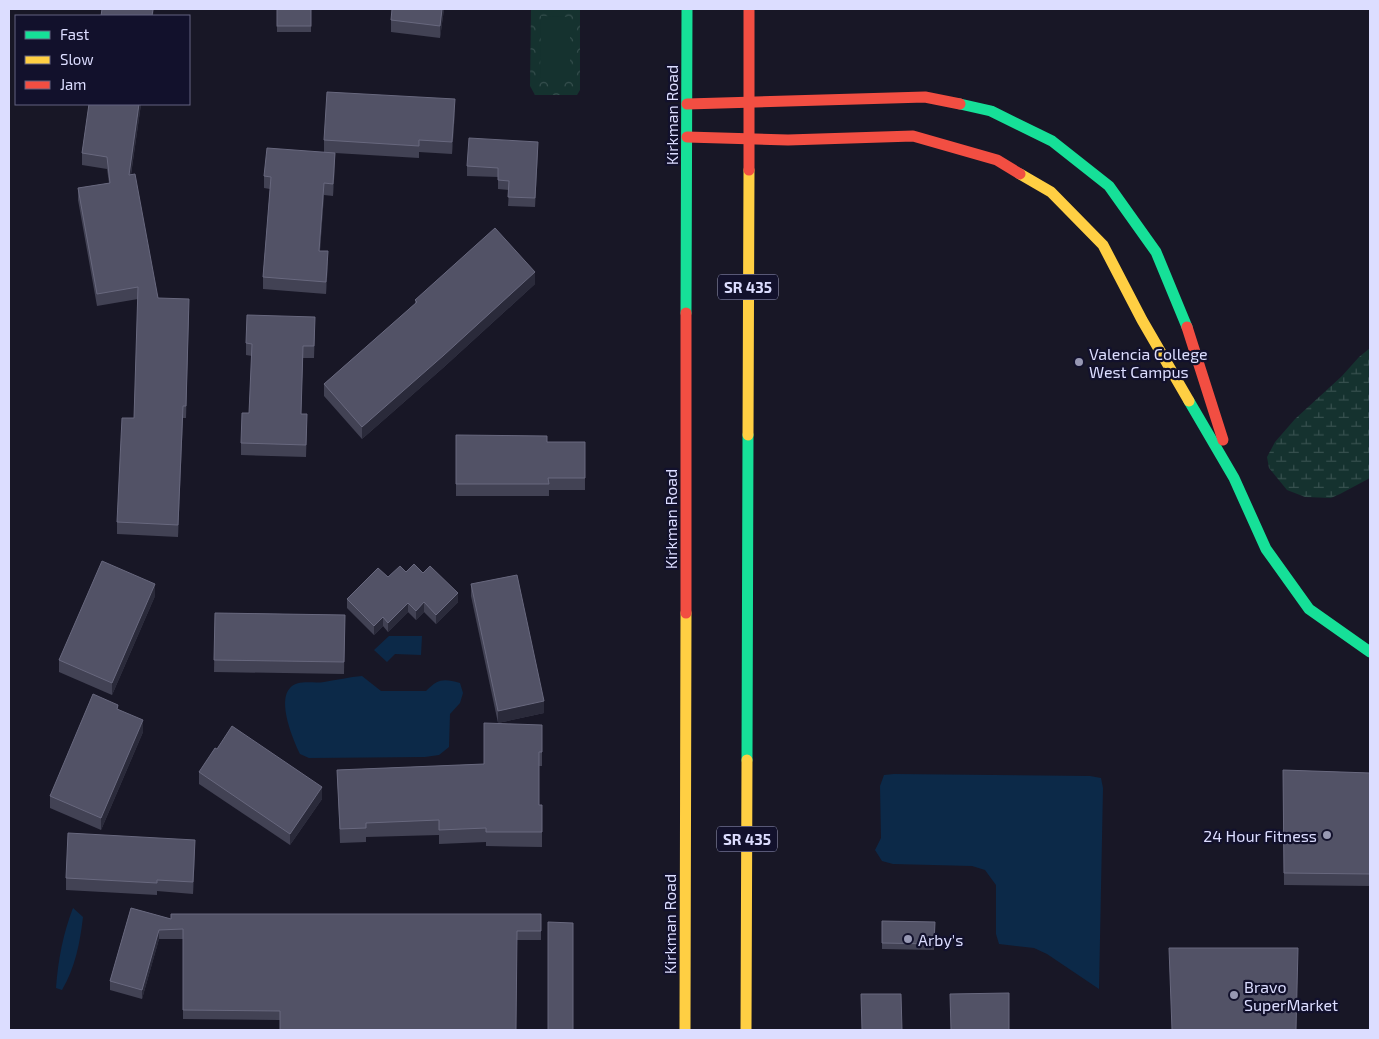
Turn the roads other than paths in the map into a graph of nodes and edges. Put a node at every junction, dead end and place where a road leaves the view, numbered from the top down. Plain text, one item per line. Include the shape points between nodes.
1 (687, 9) edge
2 (748, 9) edge
3 (748, 103) junction
4 (687, 104) junction
5 (687, 137) junction
6 (748, 139) junction
7 (1234, 478) junction
8 (1370, 652) edge
9 (685, 1030) edge
10 (746, 1030) edge

1 - 4 main road, Kirkman Road
2 - 3 main road, SR 435
3 - 4 main road
3 - 6 main road, SR 435
3 - 7 main road via 925,97 991,111 1052,141 1109,186 1156,252 1186,324
4 - 5 main road, Kirkman Road
5 - 6 main road
5 - 9 main road, Kirkman Road
6 - 7 main road via 914,136 997,160 1051,192 1104,245 1142,320
6 - 10 main road, SR 435
7 - 8 main road via 1266,549 1309,609

